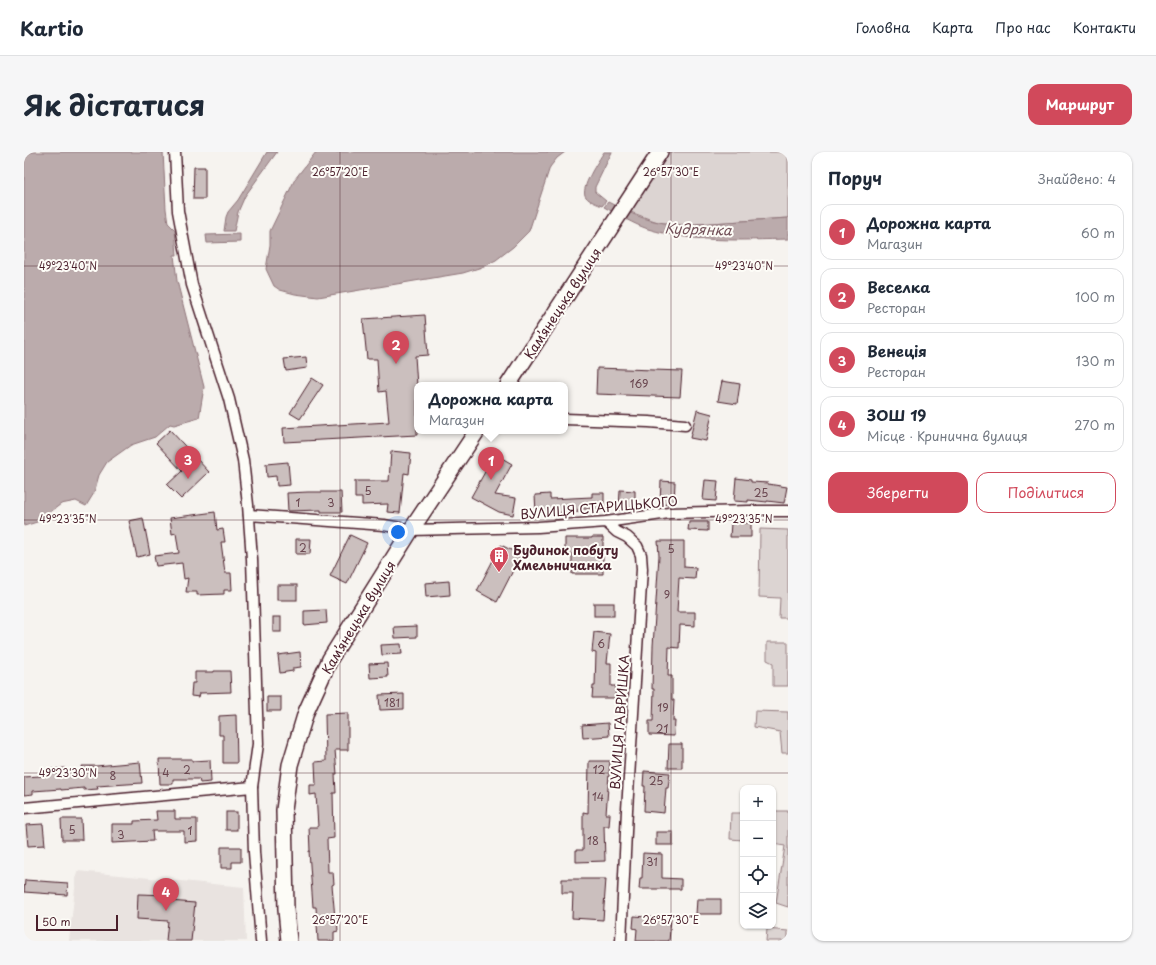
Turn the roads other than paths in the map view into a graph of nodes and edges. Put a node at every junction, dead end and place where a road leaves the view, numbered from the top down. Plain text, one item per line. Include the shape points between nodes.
1 (175, 152) edge
2 (660, 152) edge
3 (510, 382) edge
4 (568, 419) edge
5 (685, 425) dead end
6 (476, 434) edge
7 (788, 511) edge
8 (249, 515) junction
9 (606, 522) junction
10 (411, 530) junction
11 (252, 787) junction
12 (24, 808) edge
13 (261, 941) edge
14 (289, 941) edge
15 (621, 941) edge

1 - 8 street via 178,211 192,285 229,399 243,460
2 - 3 main road, Камʼянецька вулиця
4 - 5 street
6 - 10 main road, Камʼянецька вулиця
7 - 9 street, ВУЛИЦЯ СТАРИЦЬКОГО via 669,513
8 - 10 street, ВУЛИЦЯ СТАРИЦЬКОГО via 384,525
8 - 11 street via 258,744
9 - 10 street, ВУЛИЦЯ СТАРИЦЬКОГО via 538,527
9 - 15 street, ВУЛИЦЯ ГАВРИШКА via 637,546 641,555
10 - 14 main road, Камʼянецька вулиця via 330,659 306,712 297,740 290,765 284,810
11 - 12 street
11 - 13 street

